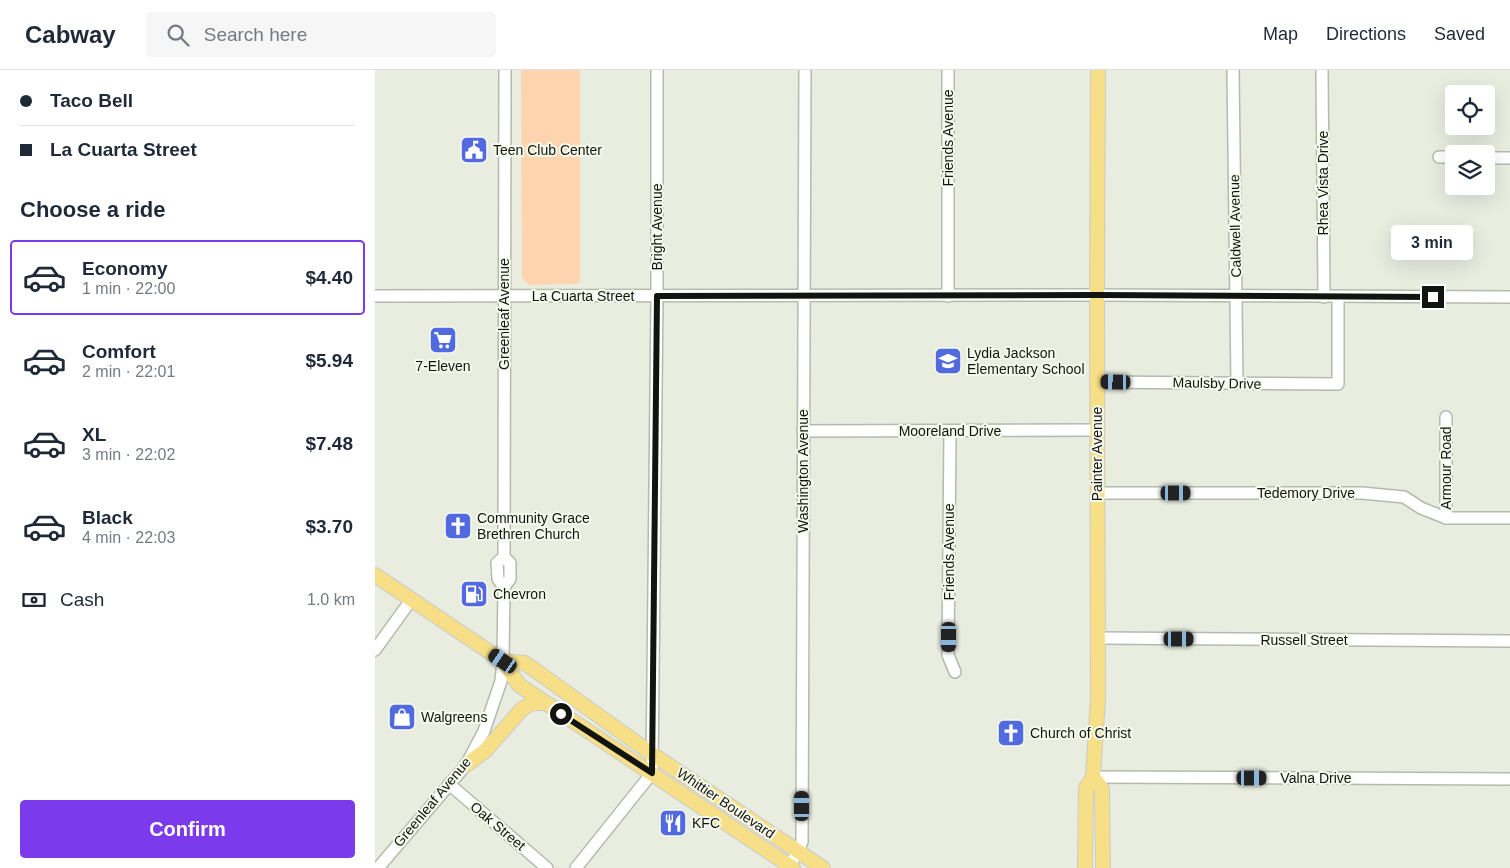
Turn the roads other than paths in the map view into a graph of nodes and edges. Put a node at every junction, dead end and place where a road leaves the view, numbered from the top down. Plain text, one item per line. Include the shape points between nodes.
1 (505, 70) edge
2 (657, 70) edge
3 (805, 70) edge
4 (948, 70) edge
5 (1098, 70) edge
6 (1233, 70) edge
7 (1322, 70) edge
8 (1439, 157) dead end
9 (1445, 157) edge
10 (1495, 158) edge
11 (1510, 158) edge
12 (1097, 295) junction
13 (375, 296) edge
14 (505, 296) junction
15 (657, 296) junction
16 (805, 296) junction
17 (948, 296) junction
18 (1236, 296) junction
19 (1324, 297) junction
20 (1338, 297) junction
21 (1510, 297) edge
22 (1097, 382) junction
23 (1237, 383) junction
24 (1446, 417) dead end
25 (1097, 430) junction
26 (803, 431) junction
27 (950, 431) junction
28 (1097, 493) junction
29 (1446, 518) junction
30 (1510, 518) edge
31 (375, 575) edge
32 (411, 600) junction
33 (1097, 638) junction
34 (1510, 641) edge
35 (375, 650) edge
36 (503, 661) junction
37 (955, 672) dead end
38 (545, 703) junction
39 (652, 754) junction
40 (466, 765) junction
41 (652, 773) junction
42 (1093, 777) junction
43 (1510, 779) edge
44 (449, 784) junction
45 (798, 851) junction
46 (383, 866) edge
47 (791, 867) edge
48 (547, 868) edge
49 (576, 868) edge
50 (823, 868) edge
51 (1085, 868) edge
52 (1103, 868) edge

1 - 14 street, Greenleaf Avenue
2 - 15 street, Bright Avenue
3 - 16 street, Washington Avenue
4 - 17 street, Friends Avenue
5 - 12 main road, Painter Avenue
6 - 18 street, Caldwell Avenue
7 - 19 street, Rhea Vista Drive
8 - 9 street
10 - 11 street
12 - 17 street, La Cuarta Street
12 - 18 street, La Cuarta Street
12 - 22 main road, Painter Avenue
13 - 14 street, La Cuarta Street
14 - 15 street, La Cuarta Street
14 - 36 street, Greenleaf Avenue via 504,557 497,563 498,579 504,587
15 - 16 street, La Cuarta Street
15 - 39 street, Bright Avenue
16 - 17 street, La Cuarta Street
16 - 26 street, Washington Avenue
18 - 19 street, La Cuarta Street
18 - 23 street, Caldwell Avenue
19 - 20 street, La Cuarta Street
20 - 21 street, La Cuarta Street
20 - 23 street, Maulsby Drive via 1338,384
22 - 23 street, Maulsby Drive
22 - 25 main road, Painter Avenue
24 - 29 street, Armour Road
25 - 27 street, Mooreland Drive
25 - 28 main road, Painter Avenue
26 - 27 street, Mooreland Drive
26 - 45 street, Washington Avenue via 802,842
27 - 37 street, Friends Avenue via 948,655
28 - 29 street, Tedemory Drive via 1392,495
28 - 33 main road, Painter Avenue
29 - 30 street, Tedemory Drive
31 - 32 main road, Whittier Boulevard
32 - 35 street
32 - 36 main road, Whittier Boulevard
33 - 34 street, Russell Street
33 - 42 main road, Painter Avenue
36 - 38 main road, Whittier Boulevard via 519,685
36 - 39 main road, Whittier Boulevard via 525,663
36 - 40 street, Greenleaf Avenue via 496,700 478,745
38 - 40 main road via 532,703 522,709 485,751
38 - 41 main road, Whittier Boulevard
39 - 41 street, Bright Avenue
39 - 45 main road, Whittier Boulevard
40 - 44 street, Greenleaf Avenue
41 - 47 main road, Whittier Boulevard
41 - 49 street
42 - 43 street, Valna Drive
42 - 51 main road, Painter Avenue via 1086,788
42 - 52 main road, Painter Avenue via 1102,789
44 - 46 street, Greenleaf Avenue
44 - 48 street, Oak Street
45 - 47 street, Washington Avenue
45 - 50 main road, Whittier Boulevard

